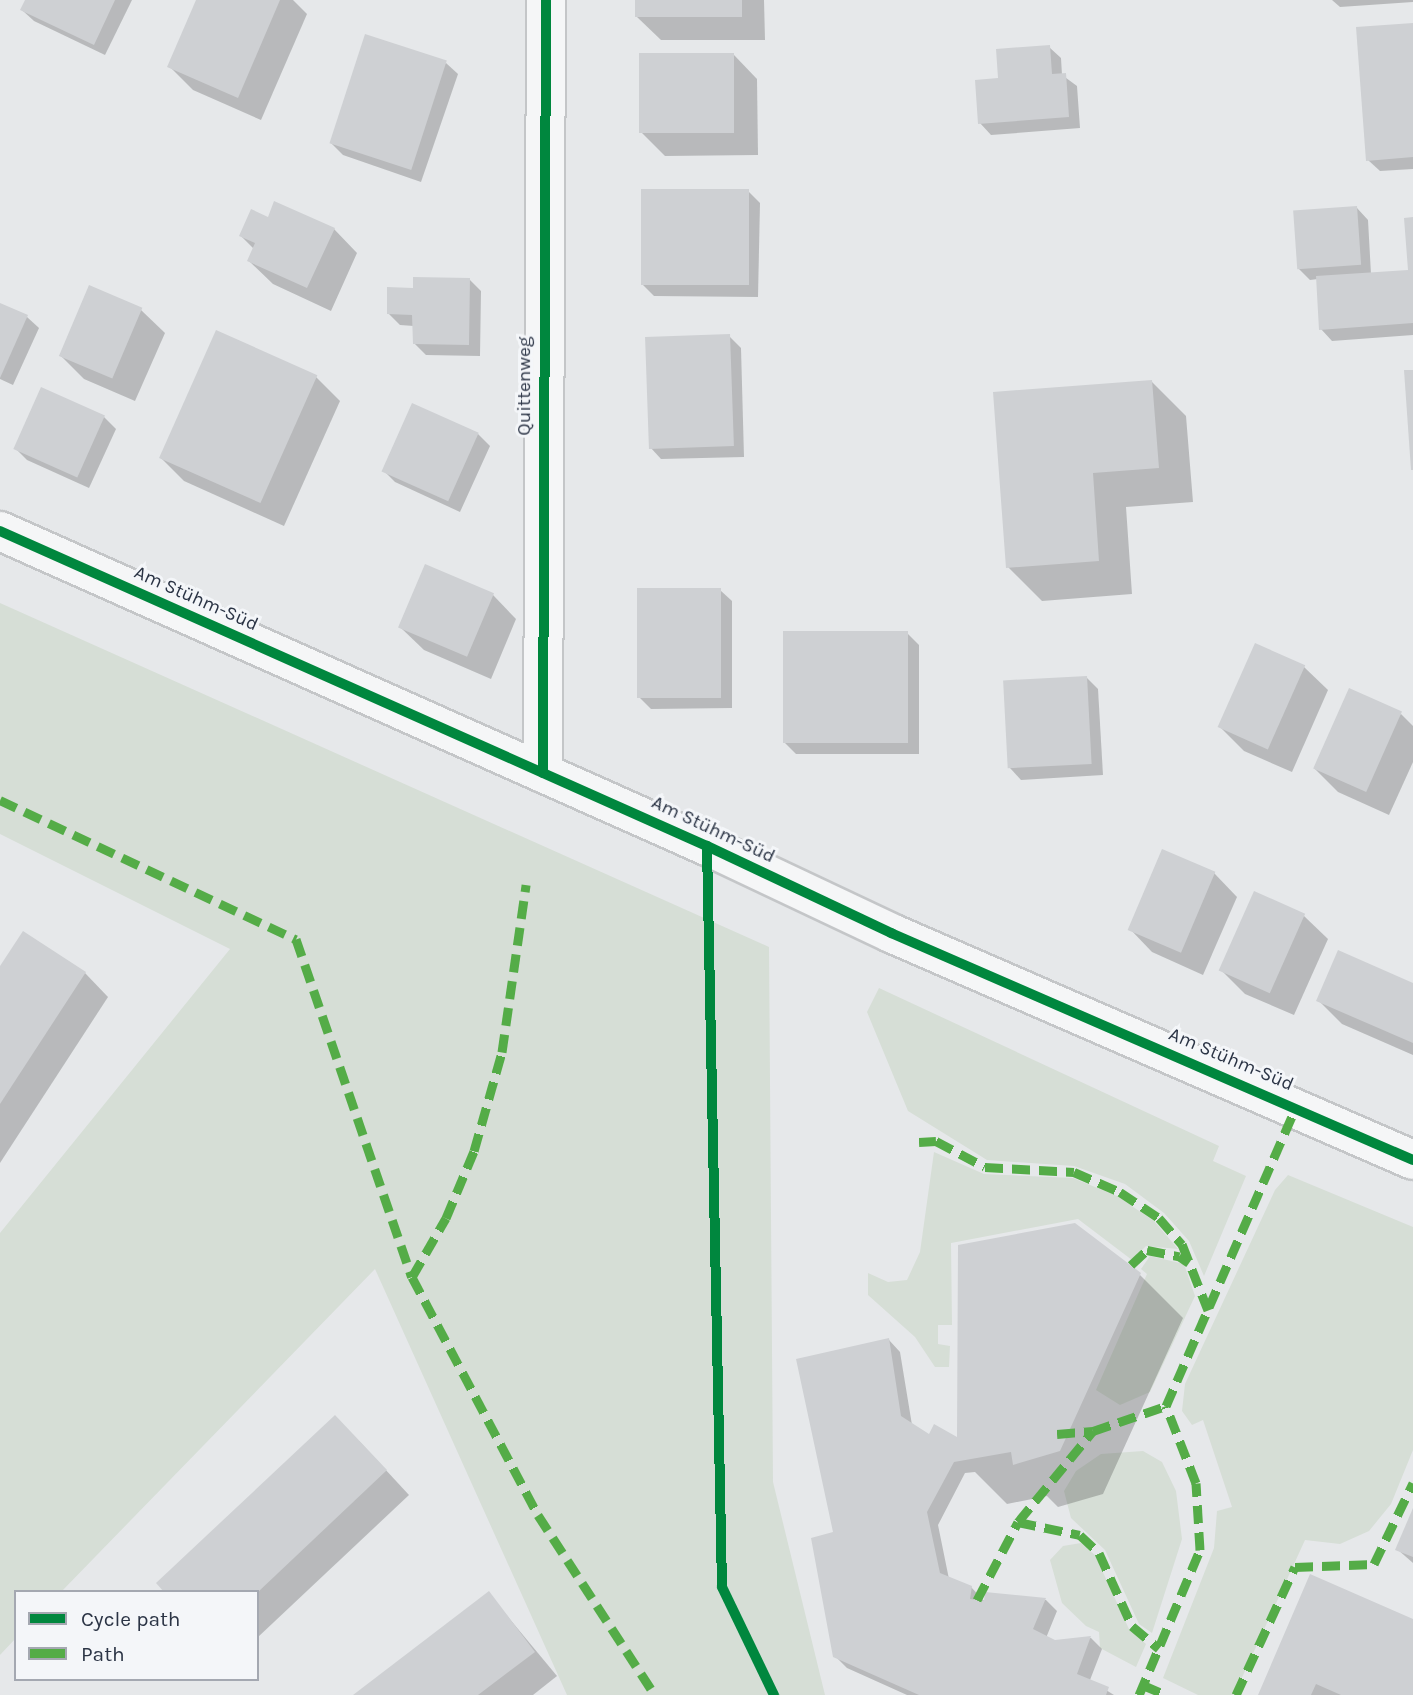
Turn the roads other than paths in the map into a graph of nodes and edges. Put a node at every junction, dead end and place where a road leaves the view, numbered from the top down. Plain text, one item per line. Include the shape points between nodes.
1 (546, 0) edge
2 (0, 531) edge
3 (543, 773) junction
4 (1413, 1160) edge

1 - 3 street, Quittenweg
2 - 3 street, Am Stühm-Süd
3 - 4 street, Am Stühm-Süd via 891,933

